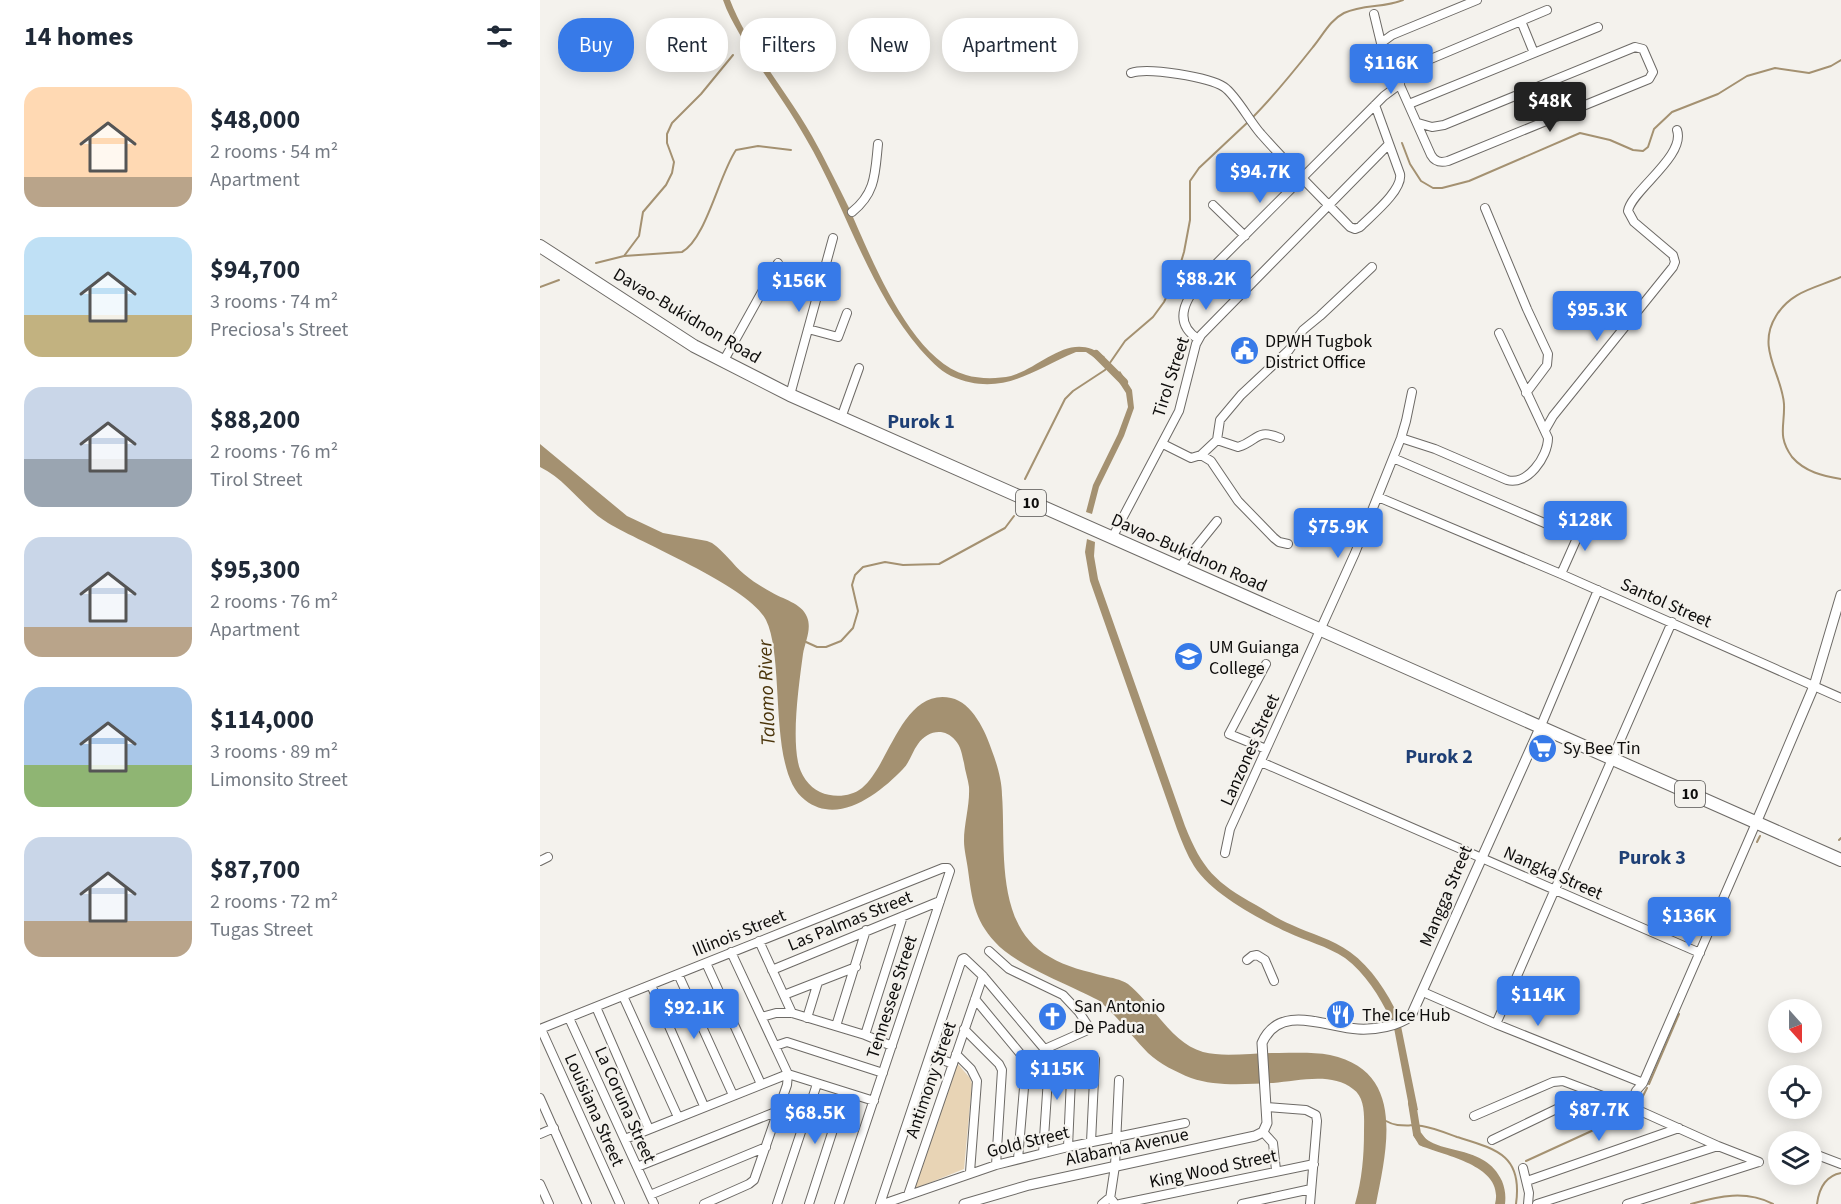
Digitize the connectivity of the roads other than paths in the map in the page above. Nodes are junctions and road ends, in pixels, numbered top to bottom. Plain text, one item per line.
1 (1477, 0) edge
2 (1470, 2) edge
3 (1547, 10) dead end
4 (1374, 14) dead end
5 (1521, 21) junction
6 (1598, 27) dead end
7 (1381, 43) junction
8 (1534, 53) junction
9 (1131, 73) dead end
10 (1395, 74) junction
11 (1400, 84) junction
12 (1409, 104) junction
13 (1375, 105) junction
14 (1418, 123) junction
15 (1677, 130) dead end
16 (878, 144) dead end
17 (1389, 144) junction
18 (1303, 179) junction
19 (1213, 205) dead end
20 (1329, 205) junction
21 (1485, 208) dead end
22 (852, 212) dead end
23 (1245, 236) junction
24 (833, 238) dead end
25 (540, 246) edge
26 (778, 263) dead end
27 (1372, 267) dead end
28 (847, 313) dead end
29 (808, 329) junction
30 (1499, 333) dead end
31 (1198, 339) junction
32 (723, 362) junction
33 (859, 368) dead end
34 (1412, 392) dead end
35 (1526, 393) junction
36 (790, 395) junction
37 (841, 418) junction
38 (1545, 430) junction
39 (1280, 438) dead end
40 (1401, 438) junction
41 (1217, 440) junction
42 (1162, 444) junction
43 (1201, 455) junction
44 (1393, 458) junction
45 (1378, 497) junction
46 (1585, 519) dead end
47 (1216, 521) dead end
48 (1577, 537) junction
49 (1112, 538) junction
50 (1288, 544) dead end
51 (1179, 568) junction
52 (1561, 574) junction
53 (1598, 590) junction
54 (1841, 595) edge
55 (1672, 622) junction
56 (1320, 630) junction
57 (1266, 664) dead end
58 (1814, 686) junction
59 (1841, 698) edge
60 (1540, 728) junction
61 (1266, 749) junction
62 (1612, 759) junction
63 (1261, 762) junction
64 (1756, 823) junction
65 (1225, 853) dead end
66 (548, 856) dead end
67 (1481, 858) junction
68 (1841, 860) edge
69 (540, 861) edge
70 (948, 868) joint
71 (1554, 890) junction
72 (940, 901) junction
73 (903, 916) junction
74 (866, 930) junction
75 (759, 941) junction
76 (989, 951) dead end
77 (731, 952) junction
78 (1700, 953) junction
79 (1247, 960) dead end
80 (706, 963) junction
81 (856, 967) junction
82 (772, 970) junction
83 (678, 974) junction
84 (982, 976) junction
85 (1274, 981) dead end
86 (818, 982) junction
87 (651, 985) junction
88 (1423, 992) junction
89 (784, 995) junction
90 (623, 996) junction
91 (975, 999) junction
92 (596, 1007) junction
93 (792, 1013) junction
94 (762, 1017) junction
95 (569, 1018) junction
96 (807, 1018) junction
97 (1496, 1024) junction
98 (836, 1026) junction
99 (541, 1029) edge
100 (964, 1029) junction
101 (865, 1035) junction
102 (775, 1046) junction
103 (892, 1046) junction
104 (1045, 1049) junction
105 (956, 1054) junction
106 (930, 1055) junction
107 (1072, 1056) dead end
108 (1095, 1059) dead end
109 (953, 1064) junction
110 (882, 1073) junction
111 (788, 1074) junction
112 (1119, 1080) dead end
113 (1643, 1083) junction
114 (761, 1084) junction
115 (818, 1084) junction
116 (1592, 1092) junction
117 (845, 1093) junction
118 (733, 1095) junction
119 (540, 1098) edge
120 (874, 1101) junction
121 (1266, 1103) junction
122 (704, 1106) junction
123 (1629, 1106) junction
124 (778, 1111) junction
125 (1474, 1116) dead end
126 (678, 1117) junction
127 (1185, 1123) dead end
128 (554, 1128) junction
129 (1679, 1128) junction
130 (649, 1129) junction
131 (1263, 1132) junction
132 (540, 1134) edge
133 (1116, 1137) junction
134 (625, 1139) junction
135 (1492, 1140) dead end
136 (1091, 1142) junction
137 (1718, 1146) junction
138 (766, 1147) junction
139 (1068, 1147) junction
140 (1043, 1153) junction
141 (1822, 1157) edge
142 (1018, 1159) junction
143 (1314, 1164) junction
144 (1841, 1164) edge
145 (996, 1165) junction
146 (1115, 1166) junction
147 (637, 1167) junction
148 (1523, 1168) dead end
149 (1276, 1170) junction
150 (970, 1172) junction
151 (1527, 1181) junction
152 (540, 1184) edge
153 (1311, 1189) junction
154 (650, 1195) junction
155 (908, 1195) junction
156 (1287, 1195) junction
157 (1260, 1202) edge
158 (1112, 1203) edge
159 (1134, 1203) edge
160 (549, 1204) edge
161 (587, 1204) edge
162 (620, 1204) edge
163 (654, 1204) edge
164 (704, 1204) edge
165 (777, 1204) edge
166 (809, 1204) edge
167 (839, 1204) edge
168 (881, 1204) edge
169 (964, 1204) edge
170 (1242, 1204) edge
171 (1286, 1204) edge
172 (1310, 1204) edge
173 (1528, 1204) edge
174 (1537, 1204) edge
175 (1627, 1204) edge

1 - 2 street
2 - 7 street
3 - 5 street
4 - 7 street
5 - 8 street
5 - 10 street
6 - 8 street
7 - 10 street
8 - 12 street
9 - 18 street
10 - 11 street
11 - 12 street
11 - 13 street
12 - 14 street
13 - 17 street
13 - 18 street
14 - 14 street
15 - 38 street
16 - 22 street
17 - 20 street, Tirol Street
17 - 20 street
18 - 20 street
18 - 23 street
19 - 23 street
20 - 31 street, Tirol Street
21 - 35 street
23 - 31 street
24 - 29 street
25 - 32 highway, Davao-Bukidnon Road / 10
26 - 32 street
27 - 41 street
28 - 29 street
29 - 36 street
30 - 35 street
31 - 42 street, Tirol Street
32 - 36 highway, Davao-Bukidnon Road / 10
33 - 37 street
34 - 40 street, Lanzones Street
35 - 38 street
36 - 37 highway, Davao-Bukidnon Road / 10
37 - 49 highway, Davao-Bukidnon Road / 10
38 - 40 street
39 - 41 street
40 - 44 street, Lanzones Street
41 - 43 street
42 - 43 street
42 - 49 street, Tirol Street
43 - 50 street
44 - 45 street, Lanzones Street
44 - 48 street
45 - 52 street, Santol Street
45 - 56 street, Lanzones Street
46 - 48 street
47 - 51 street
48 - 52 street
49 - 51 highway, Davao-Bukidnon Road / 10
51 - 56 highway, Davao-Bukidnon Road / 10
52 - 53 street, Santol Street
53 - 55 street, Santol Street
53 - 60 street, Mangga Street
54 - 58 street
55 - 58 street, Santol Street
55 - 62 street
56 - 60 highway, Davao-Bukidnon Road / 10
56 - 61 street, Lanzones Street
57 - 61 street
58 - 59 street, Santol Street
58 - 64 street
60 - 62 highway, Davao-Bukidnon Road / 10
60 - 67 street, Mangga Street
61 - 63 street, Lanzones Street
62 - 64 highway, Davao-Bukidnon Road / 10
62 - 71 street
63 - 65 street, Lanzones Street
63 - 67 street, Nangka Street
64 - 68 highway, Davao-Bukidnon Road / 10
64 - 78 street
66 - 69 street
67 - 71 street, Nangka Street
67 - 88 street, Mangga Street
70 - 72 street, Tennessee Street
70 - 75 street, Illinois Street
71 - 78 street, Nangka Street
71 - 97 street
72 - 73 street, Las Palmas Street
72 - 103 street, Tennessee Street
73 - 74 street, Las Palmas Street
73 - 101 street
74 - 81 street
74 - 82 street, Las Palmas Street
75 - 77 street, Illinois Street
75 - 82 street
76 - 104 street
77 - 80 street, Illinois Street
77 - 94 street
78 - 113 street
79 - 85 street
80 - 83 street, Illinois Street
80 - 114 street
81 - 86 street
81 - 98 street
82 - 89 street
83 - 87 street, Illinois Street
83 - 118 street
84 - 91 street, Antimony Street
84 - 104 street
84 - 106 street
86 - 89 street
86 - 96 street
87 - 90 street, Illinois Street
87 - 122 street
88 - 97 street
88 - 121 street, Mangga Street
89 - 93 street
90 - 92 street, Illinois Street
90 - 126 street
91 - 100 street, Antimony Street
91 - 142 street
92 - 95 street, Illinois Street
92 - 130 street
93 - 94 street
93 - 96 street
94 - 102 street
95 - 99 street, Illinois Street
95 - 134 street, La Coruna Street
96 - 98 street
97 - 113 street
98 - 101 street
99 - 162 street, Louisiana Street
100 - 105 street, Antimony Street
100 - 145 street
101 - 103 street
102 - 110 street
102 - 111 street
103 - 110 street, Tennessee Street
104 - 140 street
105 - 109 street, Antimony Street
105 - 150 street
106 - 109 street
106 - 168 street
107 - 139 street
108 - 136 street
109 - 155 street, Antimony Street
110 - 120 street, Tennessee Street
111 - 114 street
111 - 115 street
111 - 124 street
112 - 133 street
113 - 123 street
114 - 118 street
115 - 117 street
115 - 165 street
116 - 123 street
116 - 125 street
116 - 135 street
117 - 120 street
117 - 166 street
118 - 122 street
119 - 128 street
120 - 167 street, Tennessee Street
121 - 131 street
121 - 143 street
122 - 126 street
123 - 129 street
124 - 138 street
124 - 147 street
126 - 130 street
127 - 133 street, Gold Street
128 - 132 street
128 - 161 street
129 - 137 street
129 - 151 street
130 - 134 street
131 - 146 street, Alabama Avenue
131 - 149 street
133 - 136 street, Gold Street
133 - 146 street
134 - 147 street, La Coruna Street
136 - 139 street, Gold Street
137 - 174 street
137 - 175 street
138 - 154 street
138 - 164 street
139 - 140 street, Gold Street
140 - 142 street, Gold Street
141 - 144 street
142 - 145 street, Gold Street
143 - 149 street, King Wood Street
143 - 153 street
145 - 150 street, Gold Street
146 - 158 street
146 - 169 street, Alabama Avenue
147 - 154 street, La Coruna Street
148 - 151 street
149 - 159 street, King Wood Street
150 - 155 street, Gold Street
151 - 173 street
152 - 160 street
153 - 156 street
153 - 172 street
154 - 163 street, La Coruna Street
155 - 168 street, Gold Street
156 - 157 street
156 - 171 street
157 - 170 street
158 - 159 street, King Wood Street

